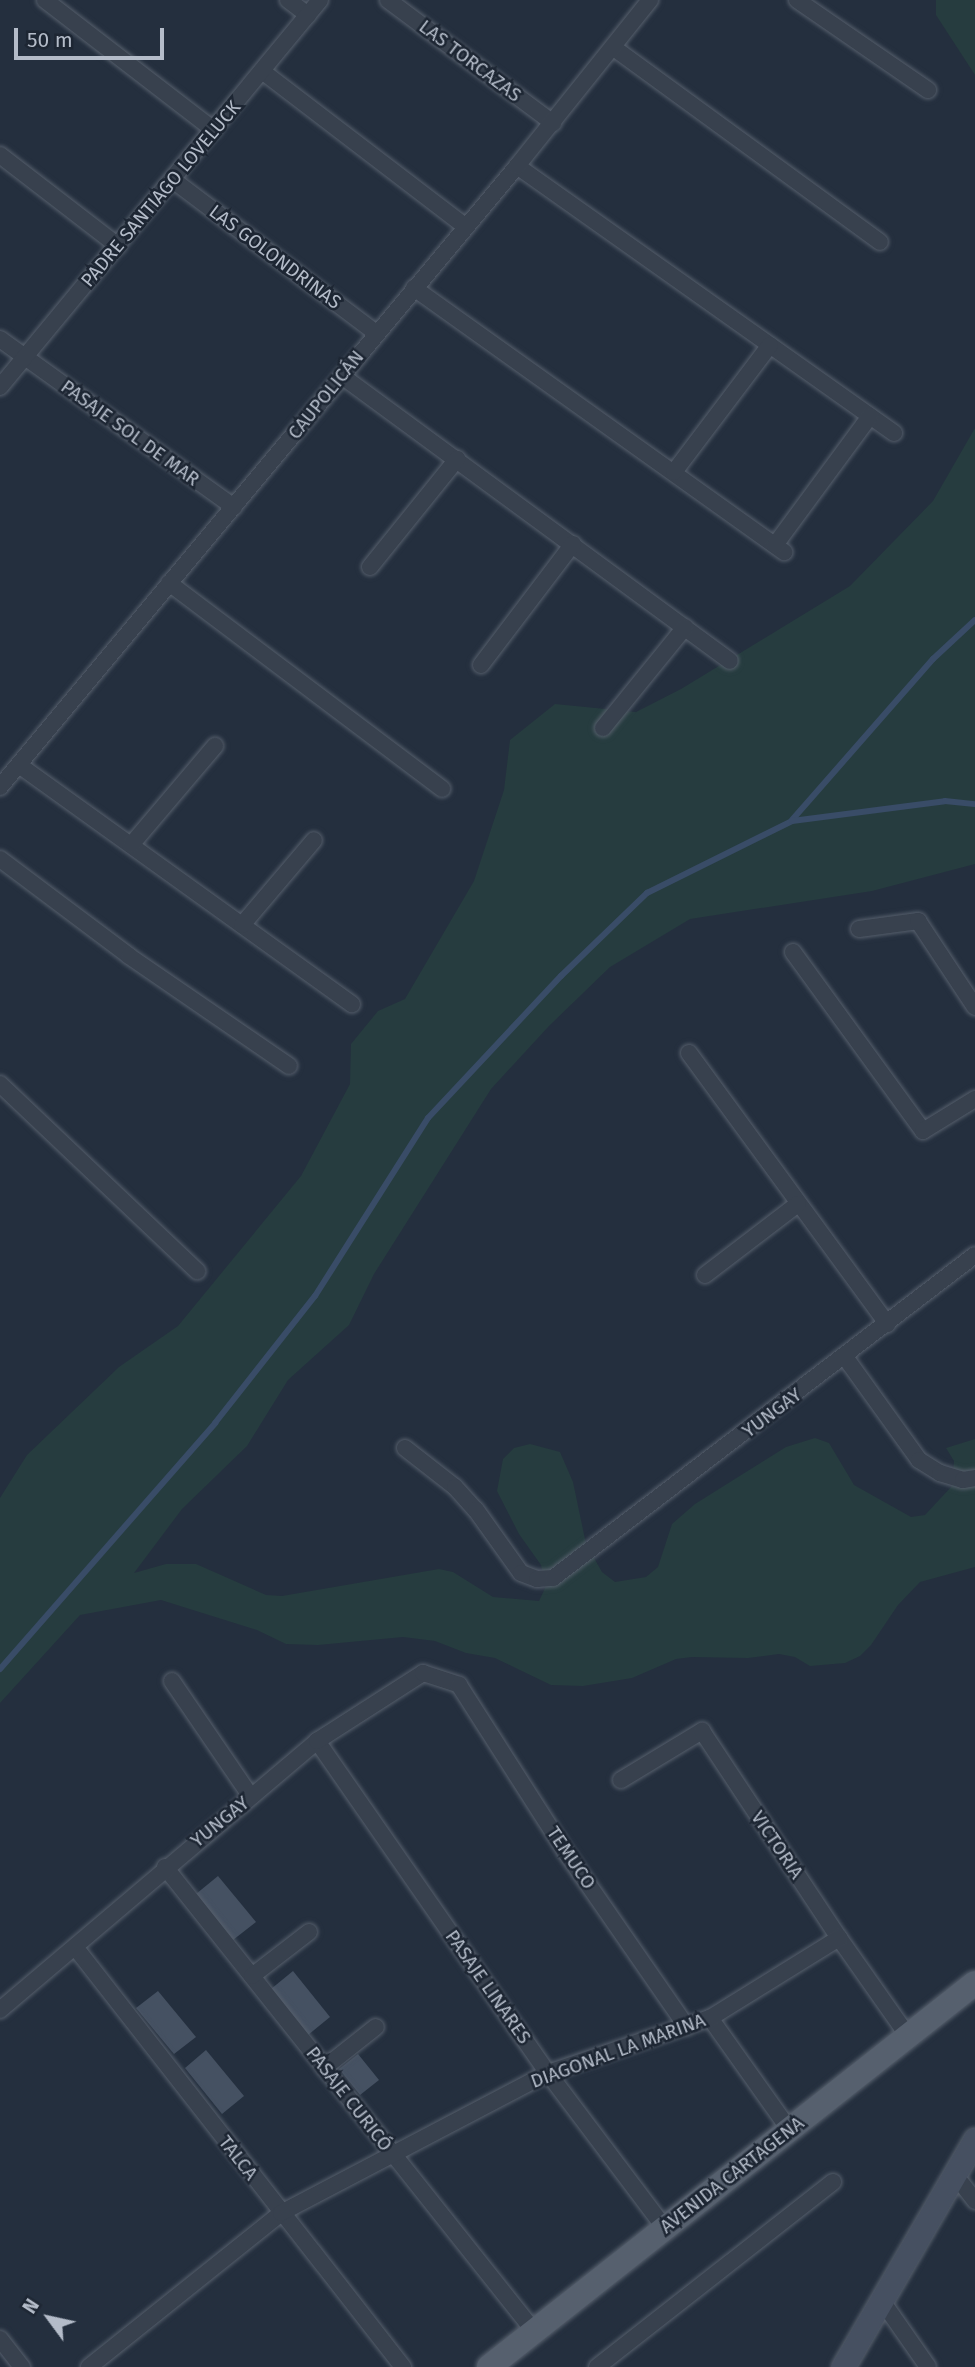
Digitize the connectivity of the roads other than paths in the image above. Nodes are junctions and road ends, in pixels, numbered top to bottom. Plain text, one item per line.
1 (45, 0) edge
2 (288, 0) edge
3 (320, 0) edge
4 (388, 0) edge
5 (650, 0) edge
6 (797, 0) edge
7 (308, 15) junction
8 (614, 48) junction
9 (262, 71) junction
10 (928, 90) dead end
11 (553, 123) junction
12 (214, 130) junction
13 (0, 155) edge
14 (517, 166) junction
15 (173, 180) junction
16 (466, 227) junction
17 (880, 242) dead end
18 (118, 246) junction
19 (414, 288) junction
20 (376, 333) junction
21 (0, 339) edge
22 (770, 345) junction
23 (25, 358) junction
24 (342, 376) junction
25 (0, 387) edge
26 (870, 416) junction
27 (894, 433) dead end
28 (457, 459) junction
29 (674, 472) junction
30 (234, 507) junction
31 (573, 544) junction
32 (370, 567) dead end
33 (169, 583) junction
34 (685, 627) junction
35 (730, 661) dead end
36 (481, 665) dead end
37 (603, 728) dead end
38 (215, 746) dead end
39 (19, 765) junction
40 (0, 788) edge
41 (442, 789) dead end
42 (314, 840) dead end
43 (131, 845) junction
44 (0, 859) edge
45 (242, 925) junction
46 (859, 929) dead end
47 (793, 952) dead end
48 (352, 1004) dead end
49 (975, 1007) edge
50 (689, 1053) dead end
51 (289, 1066) dead end
52 (0, 1084) edge
53 (975, 1099) edge
54 (798, 1204) junction
55 (975, 1255) edge
56 (197, 1271) dead end
57 (705, 1275) dead end
58 (887, 1324) junction
59 (845, 1357) junction
60 (405, 1448) dead end
61 (975, 1478) edge
62 (172, 1681) dead end
63 (459, 1685) joint
64 (317, 1741) junction
65 (621, 1780) dead end
66 (251, 1797) junction
67 (165, 1867) junction
68 (309, 1932) dead end
69 (839, 1938) junction
70 (75, 1947) junction
71 (252, 1976) junction
72 (975, 1983) edge
73 (0, 2010) edge
74 (710, 2018) junction
75 (376, 2027) dead end
76 (687, 2027) junction
77 (908, 2036) junction
78 (324, 2068) junction
79 (548, 2073) junction
80 (789, 2129) junction
81 (975, 2139) edge
82 (392, 2154) junction
83 (955, 2175) junction
84 (834, 2182) dead end
85 (975, 2201) edge
86 (281, 2213) junction
87 (665, 2228) junction
88 (882, 2301) junction
89 (534, 2331) junction
90 (2, 2344) edge
91 (849, 2365) edge
92 (22, 2367) edge
93 (89, 2367) edge
94 (403, 2367) edge
95 (489, 2367) edge
96 (597, 2367) edge
97 (928, 2367) edge

1 - 12 street
2 - 7 street
3 - 7 street, PADRE SANTIAGO LOVELUCK
4 - 11 street, LAS TORCAZAS
5 - 8 street, CAUPOLICÁN
6 - 10 street
7 - 9 street, PADRE SANTIAGO LOVELUCK
8 - 11 street, CAUPOLICÁN
8 - 17 street
9 - 12 street, PADRE SANTIAGO LOVELUCK
9 - 16 street
11 - 14 street, CAUPOLICÁN
12 - 15 street, PADRE SANTIAGO LOVELUCK
13 - 18 street
14 - 16 street, CAUPOLICÁN
14 - 22 street
15 - 18 street, PADRE SANTIAGO LOVELUCK
15 - 20 street, LAS GOLONDRINAS
16 - 19 street, CAUPOLICÁN
18 - 23 street, PADRE SANTIAGO LOVELUCK
19 - 20 street, CAUPOLICÁN
19 - 29 street
20 - 24 street, CAUPOLICÁN
21 - 23 street, PASAJE SOL DE MAR
22 - 26 street
22 - 29 street
23 - 25 street, PADRE SANTIAGO LOVELUCK
23 - 30 street, PASAJE SOL DE MAR
24 - 28 street
24 - 30 street, CAUPOLICÁN
26 - 27 street
26 - 29 street
28 - 31 street
28 - 32 street
30 - 33 street, CAUPOLICÁN
31 - 34 street
31 - 36 street
33 - 39 street, CAUPOLICÁN
33 - 41 street
34 - 35 street
34 - 37 street
38 - 43 street
39 - 40 street, CAUPOLICÁN
39 - 43 street
42 - 45 street
43 - 45 street
44 - 51 street
45 - 48 street
46 - 49 street
47 - 53 street
50 - 54 street
52 - 56 street
54 - 57 street
54 - 58 street
55 - 58 street, YUNGAY
58 - 59 street, YUNGAY
59 - 60 street, YUNGAY
59 - 61 street
62 - 66 street
63 - 64 street, YUNGAY
63 - 76 street, TEMUCO
64 - 66 street, YUNGAY
64 - 79 street, PASAJE LINARES
65 - 69 street, VICTORIA
66 - 67 street, YUNGAY
67 - 70 street, YUNGAY
67 - 71 street, PASAJE CURICÓ
68 - 71 street
69 - 74 street, DIAGONAL LA MARINA
69 - 77 street, VICTORIA
70 - 73 street, YUNGAY
70 - 86 street, TALCA
71 - 78 street, PASAJE CURICÓ
72 - 77 main road, AVENIDA CARTAGENA
74 - 76 street, DIAGONAL LA MARINA
74 - 80 street
75 - 78 street
76 - 79 street, DIAGONAL LA MARINA
77 - 80 main road, AVENIDA CARTAGENA
78 - 82 street, PASAJE CURICÓ
79 - 82 street, DIAGONAL LA MARINA
79 - 87 street, PASAJE LINARES
80 - 87 main road, AVENIDA CARTAGENA
81 - 83 street
82 - 86 street, DIAGONAL LA MARINA
82 - 89 street, PASAJE CURICÓ
83 - 85 street
83 - 88 street
84 - 96 street
86 - 93 street, DIAGONAL LA MARINA
86 - 94 street, TALCA
87 - 89 main road, AVENIDA CARTAGENA
88 - 91 street
88 - 97 street
89 - 95 main road, AVENIDA CARTAGENA
90 - 92 street

